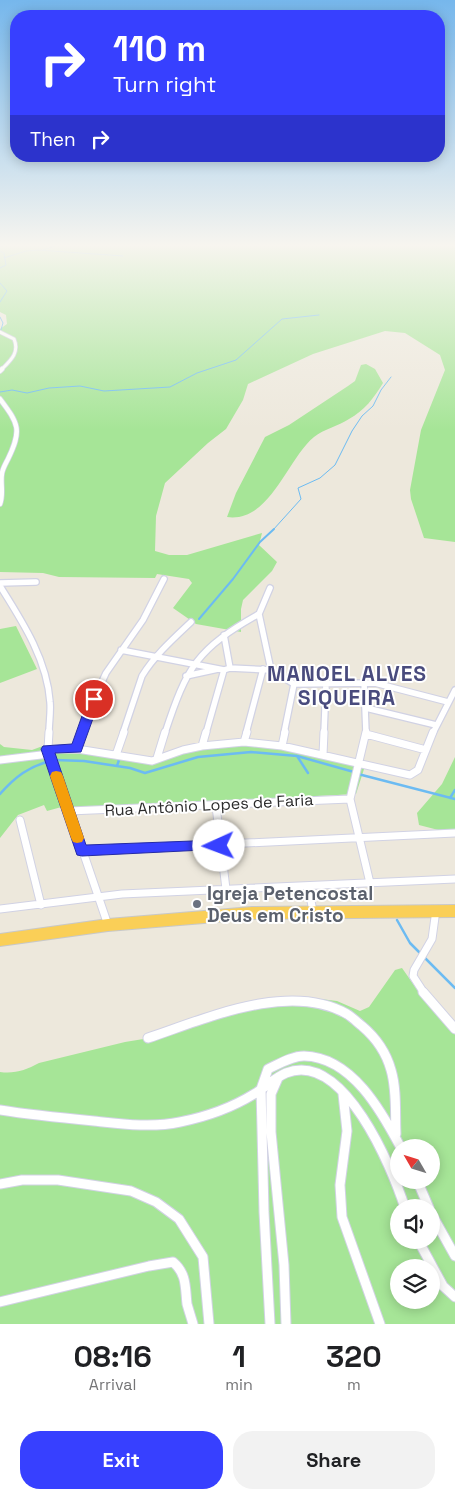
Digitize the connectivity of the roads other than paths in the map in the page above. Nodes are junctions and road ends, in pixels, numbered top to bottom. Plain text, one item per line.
1 (0, 332) edge
2 (0, 371) edge
3 (0, 399) edge
4 (0, 504) edge
5 (164, 580) dead end
6 (36, 582) dead end
7 (0, 584) edge
8 (270, 588) dead end
9 (259, 614) junction
10 (191, 622) dead end
11 (224, 635) junction
12 (121, 650) junction
13 (155, 656) junction
14 (194, 664) junction
15 (225, 669) junction
16 (263, 669) junction
17 (270, 670) junction
18 (186, 676) junction
19 (364, 682) junction
20 (294, 684) junction
21 (326, 684) junction
22 (455, 690) edge
23 (448, 702) junction
24 (366, 708) junction
25 (436, 725) junction
26 (366, 734) junction
27 (244, 742) junction
28 (202, 746) junction
29 (282, 746) junction
30 (77, 749) junction
31 (426, 750) junction
32 (116, 755) junction
33 (323, 755) junction
34 (50, 756) junction
35 (157, 758) junction
36 (0, 760) edge
37 (357, 770) junction
38 (350, 799) junction
39 (216, 806) junction
40 (69, 811) junction
41 (20, 820) dead end
42 (455, 833) edge
43 (358, 838) junction
44 (219, 846) junction
45 (82, 851) junction
46 (455, 879) edge
47 (370, 883) junction
48 (308, 886) junction
49 (226, 889) junction
50 (98, 897) junction
51 (41, 905) junction
52 (0, 910) edge
53 (436, 910) junction
54 (313, 911) junction
55 (455, 911) edge
56 (108, 925) junction
57 (0, 940) edge
58 (455, 1029) edge
59 (148, 1038) dead end
60 (279, 1077) junction
61 (261, 1089) junction
62 (343, 1093) junction
63 (0, 1110) edge
64 (396, 1136) junction
65 (397, 1139) edge
66 (0, 1184) edge
67 (402, 1199) edge
68 (440, 1230) edge
69 (423, 1249) edge
70 (455, 1256) edge
71 (455, 1296) edge
72 (0, 1302) edge
73 (193, 1324) edge
74 (209, 1324) edge
75 (270, 1324) edge
76 (286, 1324) edge
77 (380, 1324) edge

1 - 2 street
3 - 4 street
5 - 12 street
6 - 7 street
7 - 34 street
8 - 9 street
9 - 11 street
9 - 17 street
10 - 13 street
11 - 14 street
11 - 15 street
12 - 13 street
12 - 30 street
13 - 14 street
13 - 32 street
14 - 15 street
14 - 18 street
15 - 16 street
15 - 18 street
15 - 28 street
16 - 17 street
16 - 27 street
17 - 20 street
18 - 35 street
19 - 21 street
19 - 23 street
19 - 24 street
20 - 21 street
20 - 29 street
21 - 33 street
22 - 23 street
23 - 25 street
24 - 25 street
24 - 26 street
25 - 31 street
26 - 31 street
26 - 37 street
27 - 28 street
27 - 29 street
28 - 35 street
29 - 33 street
30 - 32 street
30 - 34 street
31 - 37 street
32 - 35 street
33 - 37 street
34 - 36 street
34 - 40 street
37 - 38 street
38 - 39 street, Rua Antônio Lopes de Faria
38 - 43 street
39 - 40 street, Rua Antônio Lopes de Faria
39 - 44 street
40 - 45 street
41 - 51 street
42 - 43 street
43 - 44 street
43 - 47 street
44 - 45 street
44 - 49 street
45 - 50 street
46 - 47 street
47 - 48 street
48 - 49 street
48 - 54 street
49 - 50 street
50 - 51 street
50 - 56 street
51 - 52 street
53 - 54 highway
53 - 55 highway
53 - 58 street
54 - 56 highway
56 - 57 highway
59 - 64 street
60 - 61 street
60 - 62 street
60 - 76 street
61 - 63 street
61 - 64 street
61 - 75 street
62 - 67 street
62 - 77 street
64 - 65 street
66 - 74 street
68 - 70 street
69 - 71 street
72 - 73 street

